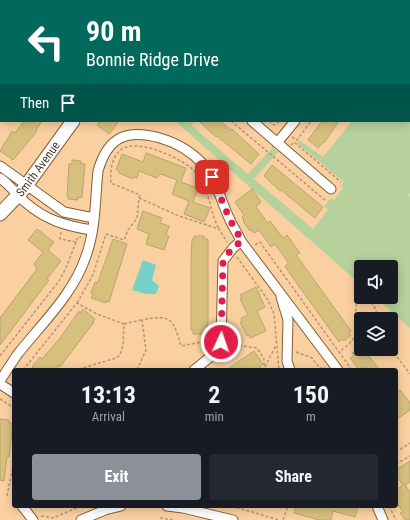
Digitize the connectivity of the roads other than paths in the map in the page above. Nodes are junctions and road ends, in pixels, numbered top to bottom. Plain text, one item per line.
1 (72, 122) edge
2 (253, 122) edge
3 (294, 122) edge
4 (277, 143) junction
5 (0, 166) edge
6 (0, 178) edge
7 (27, 184) junction
8 (331, 189) dead end
9 (18, 195) junction
10 (0, 214) edge
11 (94, 218) junction
12 (92, 230) junction
13 (242, 241) junction
14 (280, 292) junction
15 (196, 368) edge
16 (290, 368) edge
17 (337, 368) edge
18 (0, 382) edge
19 (12, 391) edge
20 (24, 508) edge
21 (113, 508) edge
22 (183, 508) edge
23 (378, 508) edge
24 (33, 520) edge
25 (81, 520) edge
26 (233, 520) edge
27 (383, 520) edge

1 - 7 main road, Smith Avenue
2 - 4 street
3 - 4 street
4 - 8 street
5 - 7 street
6 - 9 street
7 - 9 main road, Smith Avenue
7 - 11 street
9 - 10 main road, Smith Avenue
9 - 12 street
11 - 12 street
11 - 13 street
12 - 18 street
13 - 14 street
13 - 15 street
14 - 16 street
14 - 17 street
18 - 19 street
20 - 24 street
21 - 25 street
22 - 26 street
23 - 27 street

